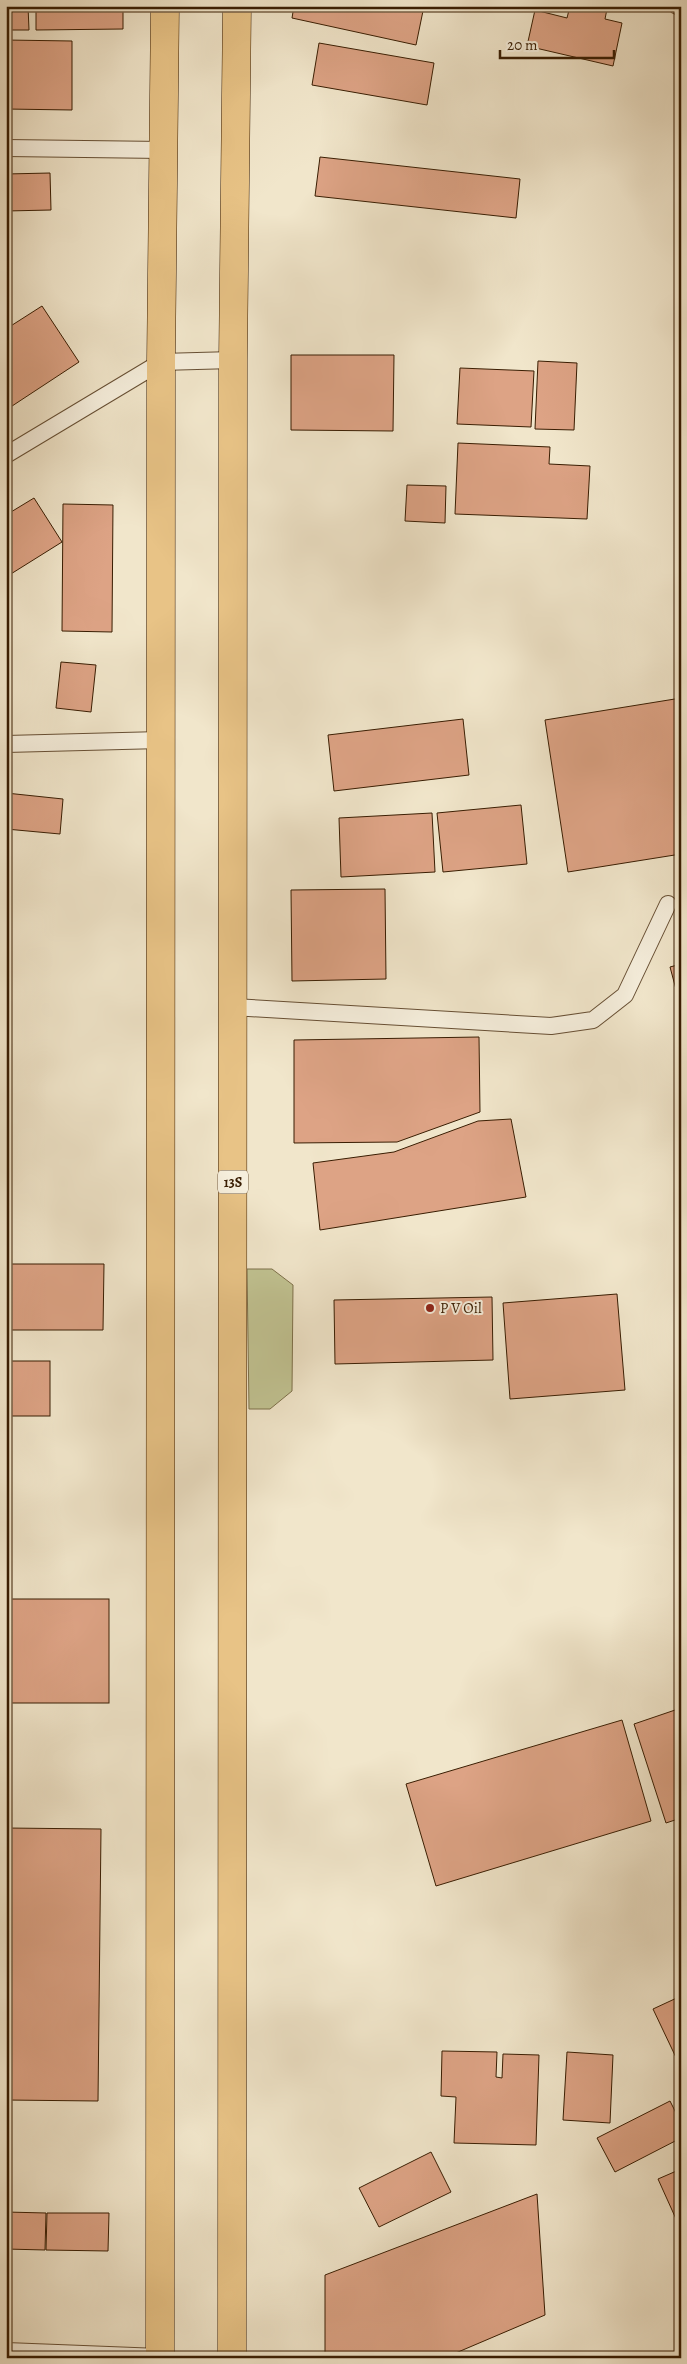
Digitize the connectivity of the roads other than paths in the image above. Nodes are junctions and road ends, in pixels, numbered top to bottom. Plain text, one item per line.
1 (165, 6) edge
2 (237, 6) edge
3 (6, 148) edge
4 (163, 150) junction
5 (233, 360) junction
6 (161, 362) junction
7 (6, 455) edge
8 (161, 740) junction
9 (6, 744) edge
10 (668, 904) dead end
11 (233, 1007) junction
12 (6, 2350) edge
13 (160, 2357) edge
14 (232, 2358) edge

1 - 4 highway
2 - 5 highway, 13S
3 - 4 lane
4 - 6 highway
5 - 6 lane
5 - 11 highway, 13S
6 - 7 lane
6 - 8 highway
8 - 9 lane
8 - 13 highway
10 - 11 lane
11 - 14 highway, 13S
12 - 13 lane

